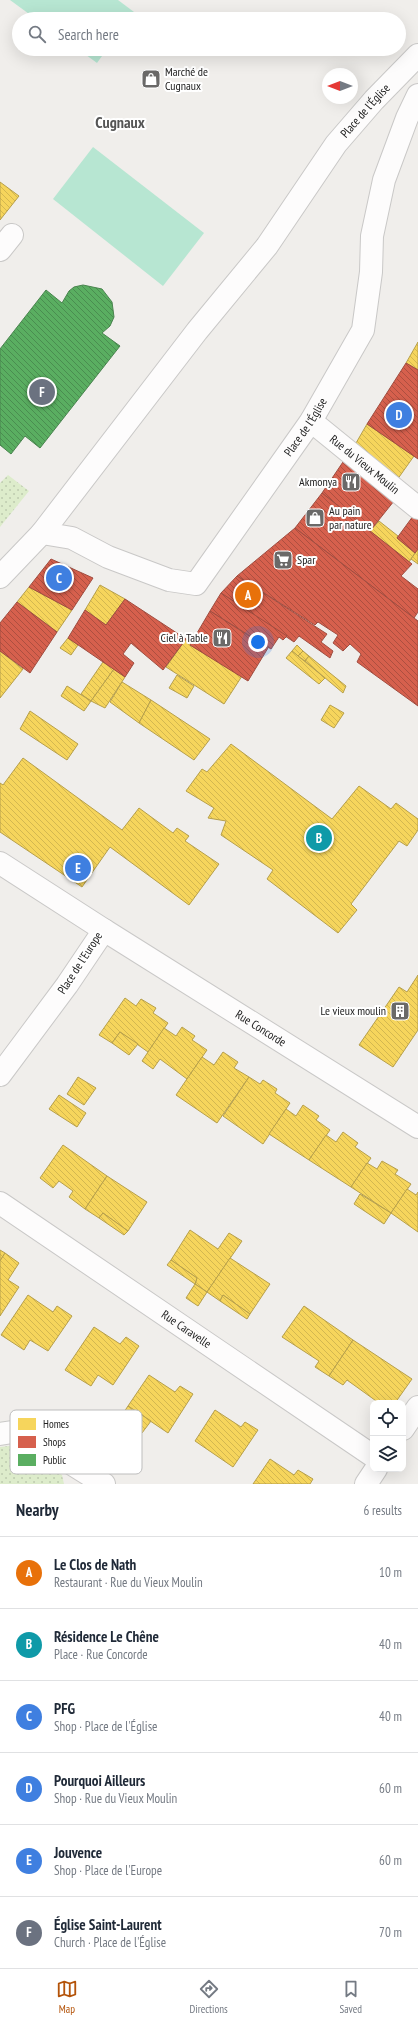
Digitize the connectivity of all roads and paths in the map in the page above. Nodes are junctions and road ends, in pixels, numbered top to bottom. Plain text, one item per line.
1 (418, 55) edge
2 (418, 95) edge
3 (311, 421) junction
4 (418, 508) edge
5 (42, 533) junction
6 (0, 577) edge
7 (0, 863) edge
8 (104, 930) junction
9 (0, 1075) edge
10 (418, 1127) edge
11 (0, 1203) edge
12 (418, 1407) edge
13 (406, 1425) edge
14 (10, 1432) edge
15 (0, 1434) edge
16 (370, 1454) edge
17 (374, 1472) edge
18 (86, 1474) edge
19 (102, 1484) edge
20 (366, 1484) edge

1 - 5 street, Place de l'Église
2 - 3 street, Place de l'Église
3 - 4 street, Rue du Vieux Moulin
3 - 5 street, Place de l'Église
5 - 6 street, Place de l'Église
7 - 8 street, Place de l'Europe
8 - 9 street, Place de l'Europe
8 - 10 street, Rue Concorde
11 - 16 street, Rue Caravelle
12 - 13 street
14 - 15 street
17 - 20 street
18 - 19 street

